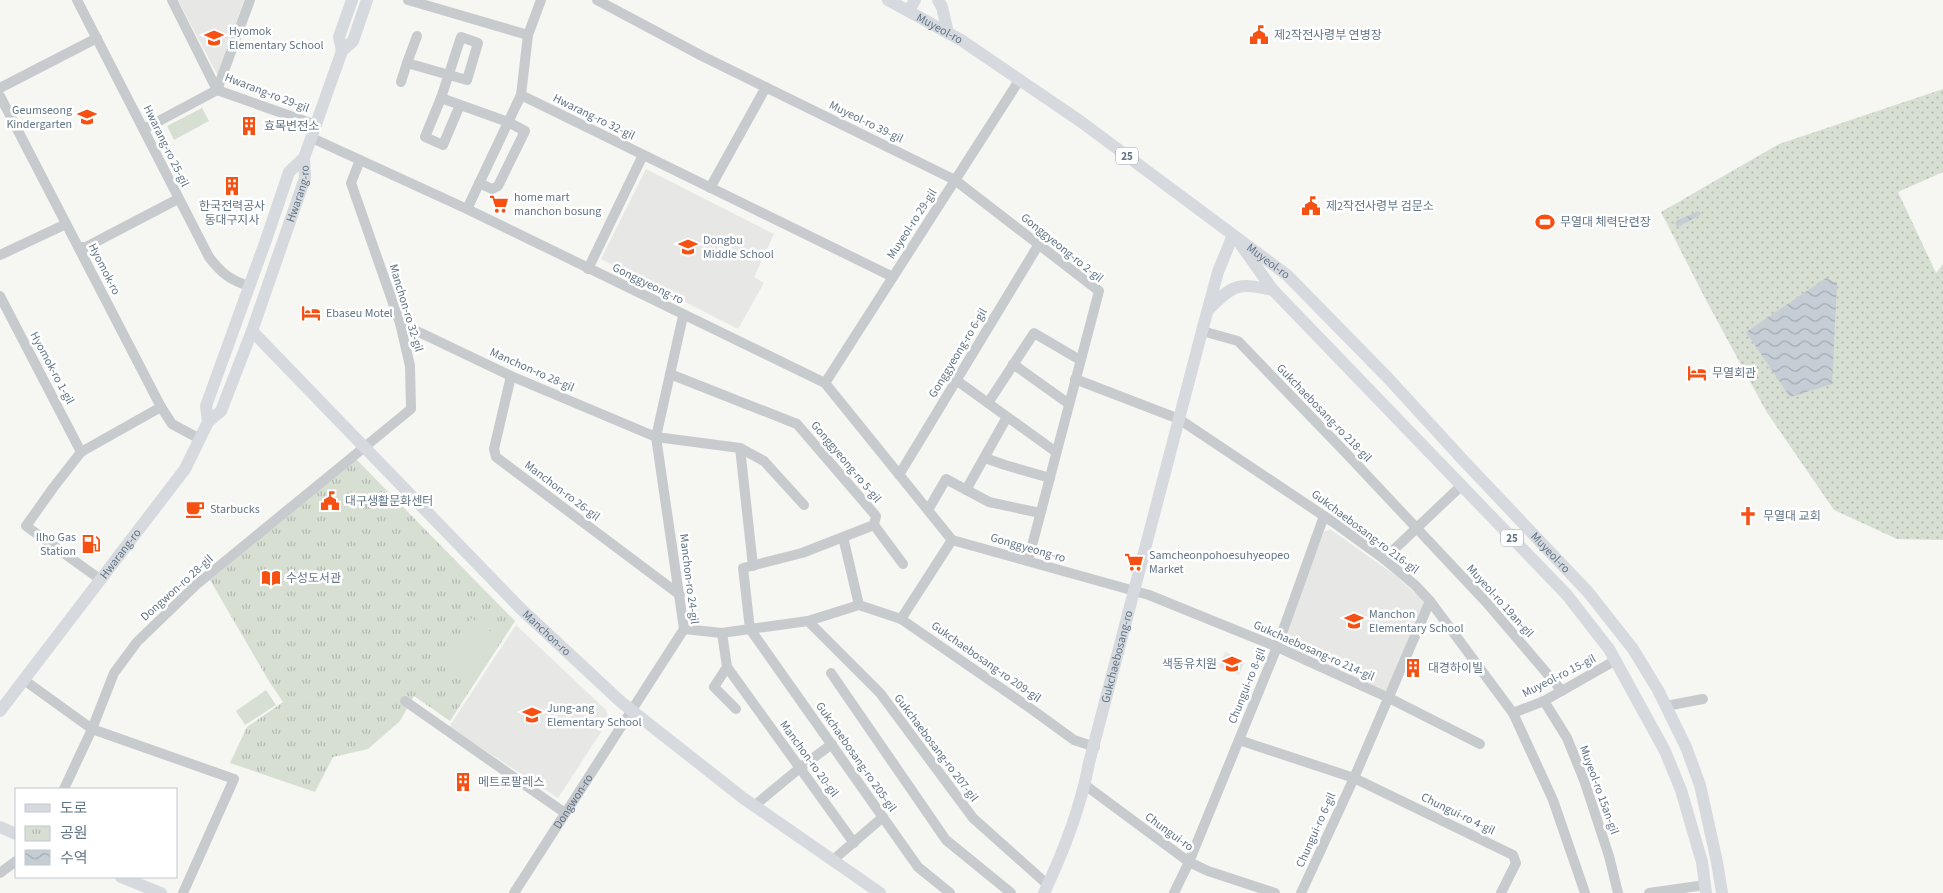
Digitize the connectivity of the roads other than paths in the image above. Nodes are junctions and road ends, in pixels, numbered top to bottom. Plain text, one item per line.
1 (77, 0) edge
2 (172, 0) edge
3 (250, 0) edge
4 (352, 0) edge
5 (367, 0) edge
6 (408, 0) edge
7 (540, 0) edge
8 (597, 0) edge
9 (888, 0) edge
10 (938, 0) edge
11 (912, 6) edge
12 (948, 33) junction
13 (528, 35) junction
14 (417, 36) dead end
15 (97, 38) junction
16 (342, 51) junction
17 (407, 63) junction
18 (1020, 79) junction
19 (401, 82) dead end
20 (766, 87) junction
21 (0, 88) edge
22 (217, 90) junction
23 (521, 95) junction
24 (0, 96) edge
25 (441, 98) junction
26 (460, 105) junction
27 (508, 122) junction
28 (316, 125) junction
29 (144, 129) junction
30 (312, 138) junction
31 (643, 155) junction
32 (304, 158) junction
33 (360, 160) junction
34 (955, 180) junction
35 (479, 183) junction
36 (710, 188) junction
37 (178, 199) junction
38 (467, 209) junction
39 (66, 224) junction
40 (1233, 235) junction
41 (1039, 244) junction
42 (79, 247) junction
43 (0, 255) edge
44 (588, 269) junction
45 (893, 277) junction
46 (249, 286) junction
47 (1274, 290) junction
48 (0, 296) edge
49 (1208, 311) junction
50 (683, 316) junction
51 (400, 323) junction
52 (252, 331) junction
53 (1202, 331) junction
54 (1080, 360) junction
55 (1013, 364) junction
56 (670, 374) junction
57 (511, 376) junction
58 (1076, 379) junction
59 (956, 380) junction
60 (825, 383) junction
61 (988, 403) junction
62 (1069, 404) junction
63 (161, 407) junction
64 (1007, 417) junction
65 (1179, 419) junction
66 (208, 422) junction
67 (656, 437) junction
68 (200, 439) junction
69 (363, 448) junction
70 (740, 448) junction
71 (81, 452) junction
72 (1056, 452) junction
73 (986, 458) junction
74 (899, 474) junction
75 (1050, 478) junction
76 (1462, 485) junction
77 (966, 490) junction
78 (804, 505) dead end
79 (928, 510) junction
80 (1040, 513) junction
81 (1324, 516) junction
82 (874, 525) junction
83 (1418, 529) junction
84 (844, 537) junction
85 (952, 540) junction
86 (1384, 559) junction
87 (1028, 561) junction
88 (903, 564) dead end
89 (753, 566) junction
90 (101, 580) junction
91 (1134, 590) junction
92 (680, 595) junction
93 (1430, 600) junction
94 (859, 605) junction
95 (901, 619) junction
96 (808, 622) junction
97 (684, 629) junction
98 (750, 629) junction
99 (722, 633) junction
100 (1277, 647) junction
101 (1616, 660) junction
102 (727, 667) junction
103 (831, 673) dead end
104 (24, 680) junction
105 (1562, 691) junction
106 (1388, 698) junction
107 (1703, 699) dead end
108 (405, 701) dead end
109 (1544, 701) junction
110 (1666, 706) junction
111 (631, 709) junction
112 (736, 709) dead end
113 (0, 711) edge
114 (1644, 712) junction
115 (1512, 713) junction
116 (92, 729) junction
117 (1239, 740) junction
118 (832, 744) junction
119 (1480, 744) dead end
120 (1095, 746) junction
121 (800, 767) junction
122 (1354, 778) junction
123 (1085, 785) junction
124 (64, 788) edge
125 (754, 806) junction
126 (565, 813) junction
127 (884, 817) junction
128 (0, 827) edge
129 (15, 834) edge
130 (854, 843) junction
131 (833, 860) junction
132 (15, 862) edge
133 (1189, 862) junction
134 (0, 873) edge
135 (124, 878) edge
136 (1046, 889) edge
137 (1706, 889) edge
138 (161, 893) edge
139 (183, 893) edge
140 (514, 893) edge
141 (880, 893) edge
142 (950, 893) edge
143 (1011, 893) edge
144 (1174, 893) edge
145 (1275, 893) edge
146 (1301, 893) edge
147 (1500, 893) edge
148 (1585, 893) edge
149 (1618, 893) edge
150 (1649, 893) edge
151 (1722, 893) edge

1 - 15 street, Hwarang-ro 25-gil
2 - 22 street, Hwarang-ro 29-gil
3 - 22 street
4 - 16 main road, Hwarang-ro
5 - 16 main road, Hwarang-ro
6 - 13 street
7 - 13 street
8 - 20 street, Muyeol-ro 39-gil
9 - 11 main road, Muyeol-ro / 25
10 - 12 main road
11 - 12 main road, Muyeol-ro / 25
12 - 18 main road, Muyeol-ro / 25
13 - 23 street
14 - 17 street
15 - 21 street
15 - 29 street, Hwarang-ro 25-gil
16 - 28 main road, Hwarang-ro
17 - 19 street
17 - 25 street
18 - 34 street, Muyeol-ro 29-gil
18 - 40 main road, Muyeol-ro / 25
20 - 34 street, Muyeol-ro 39-gil
20 - 36 street
22 - 28 street, Hwarang-ro 29-gil
22 - 29 street
23 - 27 street
23 - 31 street, Hwarang-ro 32-gil
24 - 39 street, Hyomok-ro
25 - 26 street
25 - 26 street
26 - 27 street
27 - 35 street
27 - 35 street
28 - 30 main road, Hwarang-ro
29 - 37 street, Hwarang-ro 25-gil
30 - 32 main road, Hwarang-ro
30 - 33 street, Gonggyeong-ro
31 - 36 street, Hwarang-ro 32-gil
31 - 44 street
32 - 46 main road, Hwarang-ro
32 - 52 main road, Hwarang-ro
33 - 38 street, Gonggyeong-ro
33 - 51 street, Manchon-ro 32-gil
34 - 41 street, Gonggyeong-ro 2-gil
34 - 45 street, Muyeol-ro 29-gil
35 - 38 street
36 - 45 street, Hwarang-ro 32-gil
37 - 42 street
37 - 46 street, Hwarang-ro 25-gil
38 - 44 street, Gonggyeong-ro
39 - 42 street, Hyomok-ro
39 - 43 street
40 - 47 main road, Muyeol-ro / 25
40 - 49 main road, Gukchaebosang-ro
40 - 110 main road, Muyeol-ro
41 - 54 street, Gonggyeong-ro 2-gil
41 - 59 street, Gonggyeong-ro 6-gil
42 - 63 street, Hyomok-ro
44 - 50 street, Gonggyeong-ro
45 - 60 street, Muyeol-ro 29-gil
46 - 66 main road, Hwarang-ro
47 - 49 main road
47 - 76 main road, Muyeol-ro / 25
48 - 71 street, Hyomok-ro 1-gil
49 - 53 main road, Gukchaebosang-ro
50 - 56 street, Manchon-ro 24-gil
50 - 60 street, Gonggyeong-ro
51 - 57 street, Manchon-ro 28-gil
51 - 69 street, Manchon-ro 32-gil
52 - 66 main road, Hwarang-ro
52 - 69 main road, Manchon-ro
53 - 65 main road, Gukchaebosang-ro
53 - 83 street, Gukchaebosang-ro 218-gil
54 - 55 street
54 - 58 street, Gonggyeong-ro 2-gil
55 - 61 street
55 - 62 street
56 - 67 street, Manchon-ro 24-gil
56 - 82 street, Gonggyeong-ro 5-gil
57 - 67 street, Manchon-ro 28-gil
57 - 92 street, Manchon-ro 26-gil
58 - 62 street, Gonggyeong-ro 2-gil
58 - 65 street
59 - 61 street
59 - 74 street, Gonggyeong-ro 6-gil
60 - 74 street, Gonggyeong-ro
61 - 64 street
62 - 72 street, Gonggyeong-ro 2-gil
63 - 68 street, Hyomok-ro
63 - 71 street
64 - 72 street
64 - 73 street
65 - 81 street, Gukchaebosang-ro 216-gil
65 - 91 main road, Gukchaebosang-ro
66 - 68 main road, Hwarang-ro
67 - 70 street
67 - 92 street, Manchon-ro 24-gil
68 - 90 main road, Hwarang-ro
69 - 111 main road, Manchon-ro
69 - 116 street, Dongwon-ro 28-gil
70 - 78 street
70 - 89 street
71 - 90 street
72 - 75 street, Gonggyeong-ro 2-gil
73 - 75 street
73 - 77 street
74 - 79 street, Gonggyeong-ro
75 - 80 street, Gonggyeong-ro 2-gil
76 - 83 street
76 - 101 main road, Muyeol-ro / 25
77 - 79 street
77 - 80 street
79 - 85 street, Gonggyeong-ro
80 - 87 street, Gonggyeong-ro 2-gil
81 - 86 street, Gukchaebosang-ro 216-gil
81 - 100 street, Chungui-ro 8-gil
82 - 84 street
82 - 88 street, Gonggyeong-ro 5-gil
83 - 86 street
83 - 105 street, Muyeol-ro 19an-gil
84 - 89 street
84 - 94 street
85 - 87 street, Gonggyeong-ro
85 - 95 street
86 - 93 street, Gukchaebosang-ro 216-gil
87 - 91 street, Gonggyeong-ro
89 - 98 street
90 - 104 main road, Hwarang-ro
91 - 100 street, Gukchaebosang-ro 214-gil
91 - 120 main road, Gukchaebosang-ro
92 - 97 street, Manchon-ro 24-gil
93 - 106 street, Chungui-ro 6-gil
93 - 115 street, Gukchaebosang-ro 216-gil
94 - 95 street, Gukchaebosang-ro 209-gil
94 - 96 street
95 - 120 street, Gukchaebosang-ro 209-gil
96 - 98 street
96 - 136 street, Gukchaebosang-ro 207-gil
97 - 99 street
97 - 111 street, Manchon-ro 24-gil
98 - 99 street
98 - 118 street, Gukchaebosang-ro 205-gil
99 - 102 street, Manchon-ro 20-gil
100 - 106 street, Gukchaebosang-ro 214-gil
100 - 117 street, Chungui-ro 8-gil
101 - 105 street, Muyeol-ro 15-gil
101 - 114 main road, Muyeol-ro / 25
102 - 112 street
102 - 121 street, Manchon-ro 20-gil
103 - 143 street
104 - 113 main road, Hwarang-ro
104 - 116 street
105 - 109 street, Muyeol-ro 15-gil
106 - 119 street, Gukchaebosang-ro 214-gil
106 - 122 street, Chungui-ro 6-gil
107 - 110 street
108 - 126 street
109 - 115 street, Muyeol-ro 15-gil
109 - 149 street, Muyeol-ro 15an-gil
110 - 114 main road
110 - 151 main road, Muyeol-ro
111 - 125 main road, Manchon-ro
111 - 126 street, Dongwon-ro
114 - 137 main road, Muyeol-ro / 25
115 - 148 street, Gukchaebosang-ro 216-gil
116 - 124 street, Dongwon-ro 28-gil
116 - 139 street
117 - 122 street
117 - 133 street, Chungui-ro 8-gil
118 - 121 street
118 - 127 street, Gukchaebosang-ro 205-gil
120 - 123 main road, Gukchaebosang-ro
121 - 125 street
121 - 130 street, Manchon-ro 20-gil
122 - 146 street, Chungui-ro 6-gil
122 - 147 street, Chungui-ro 4-gil
123 - 133 street, Chungui-ro
123 - 136 main road, Gukchaebosang-ro
125 - 131 main road, Manchon-ro
126 - 140 street, Dongwon-ro
127 - 130 street
127 - 142 street, Gukchaebosang-ro 205-gil
128 - 129 main road
130 - 131 street
131 - 141 main road, Manchon-ro
132 - 134 street
133 - 144 street, Chungui-ro 8-gil
133 - 145 street, Chungui-ro
135 - 138 main road
137 - 150 street

